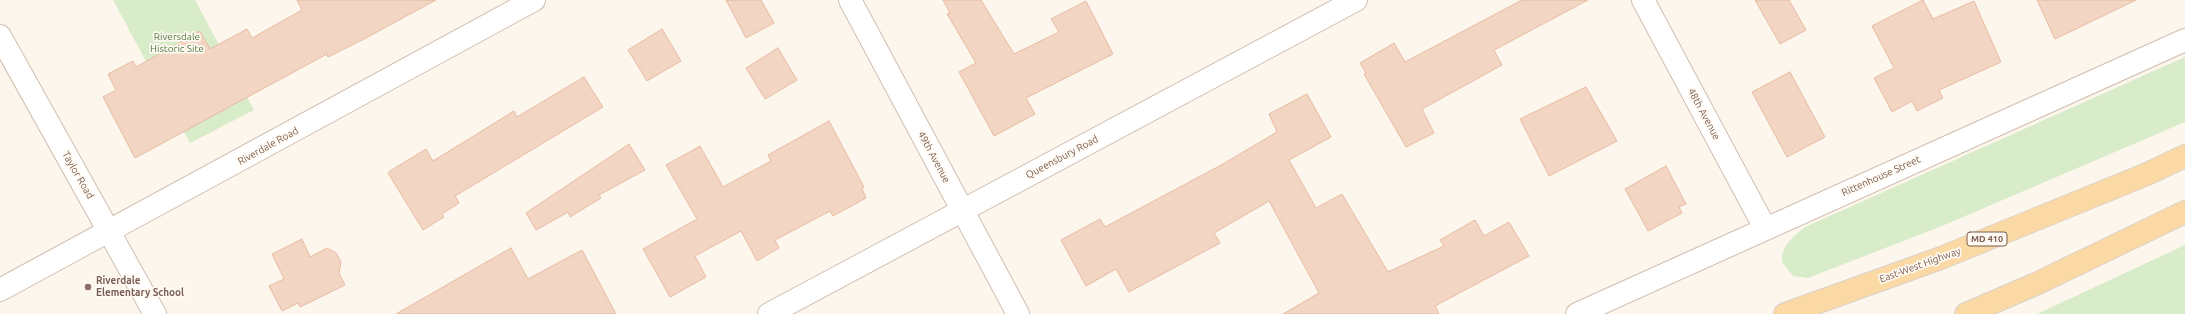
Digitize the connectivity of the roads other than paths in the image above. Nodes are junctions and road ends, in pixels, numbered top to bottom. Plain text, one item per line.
1 (534, 0) edge
2 (850, 0) edge
3 (1356, 0) edge
4 (1644, 0) edge
5 (0, 36) edge
6 (2185, 40) edge
7 (2185, 156) edge
8 (962, 210) junction
9 (2185, 212) edge
10 (1765, 228) junction
11 (110, 231) junction
12 (0, 290) edge
13 (155, 314) edge
14 (769, 314) edge
15 (1018, 314) edge
16 (1577, 314) edge
17 (1785, 314) edge
18 (1966, 314) edge

1 - 11 street, Riverdale Road
2 - 8 street, 49th Avenue
3 - 8 street, Queensbury Road
4 - 10 street, 48th Avenue
5 - 11 street, Taylor Road
6 - 10 street, Rittenhouse Street
7 - 17 main road, East-West Highway / MD 410
8 - 14 street, Queensbury Road
8 - 15 street, 49th Avenue
9 - 18 main road
10 - 16 street, Rittenhouse Street
11 - 12 street, Riverdale Road
11 - 13 street, Taylor Road

